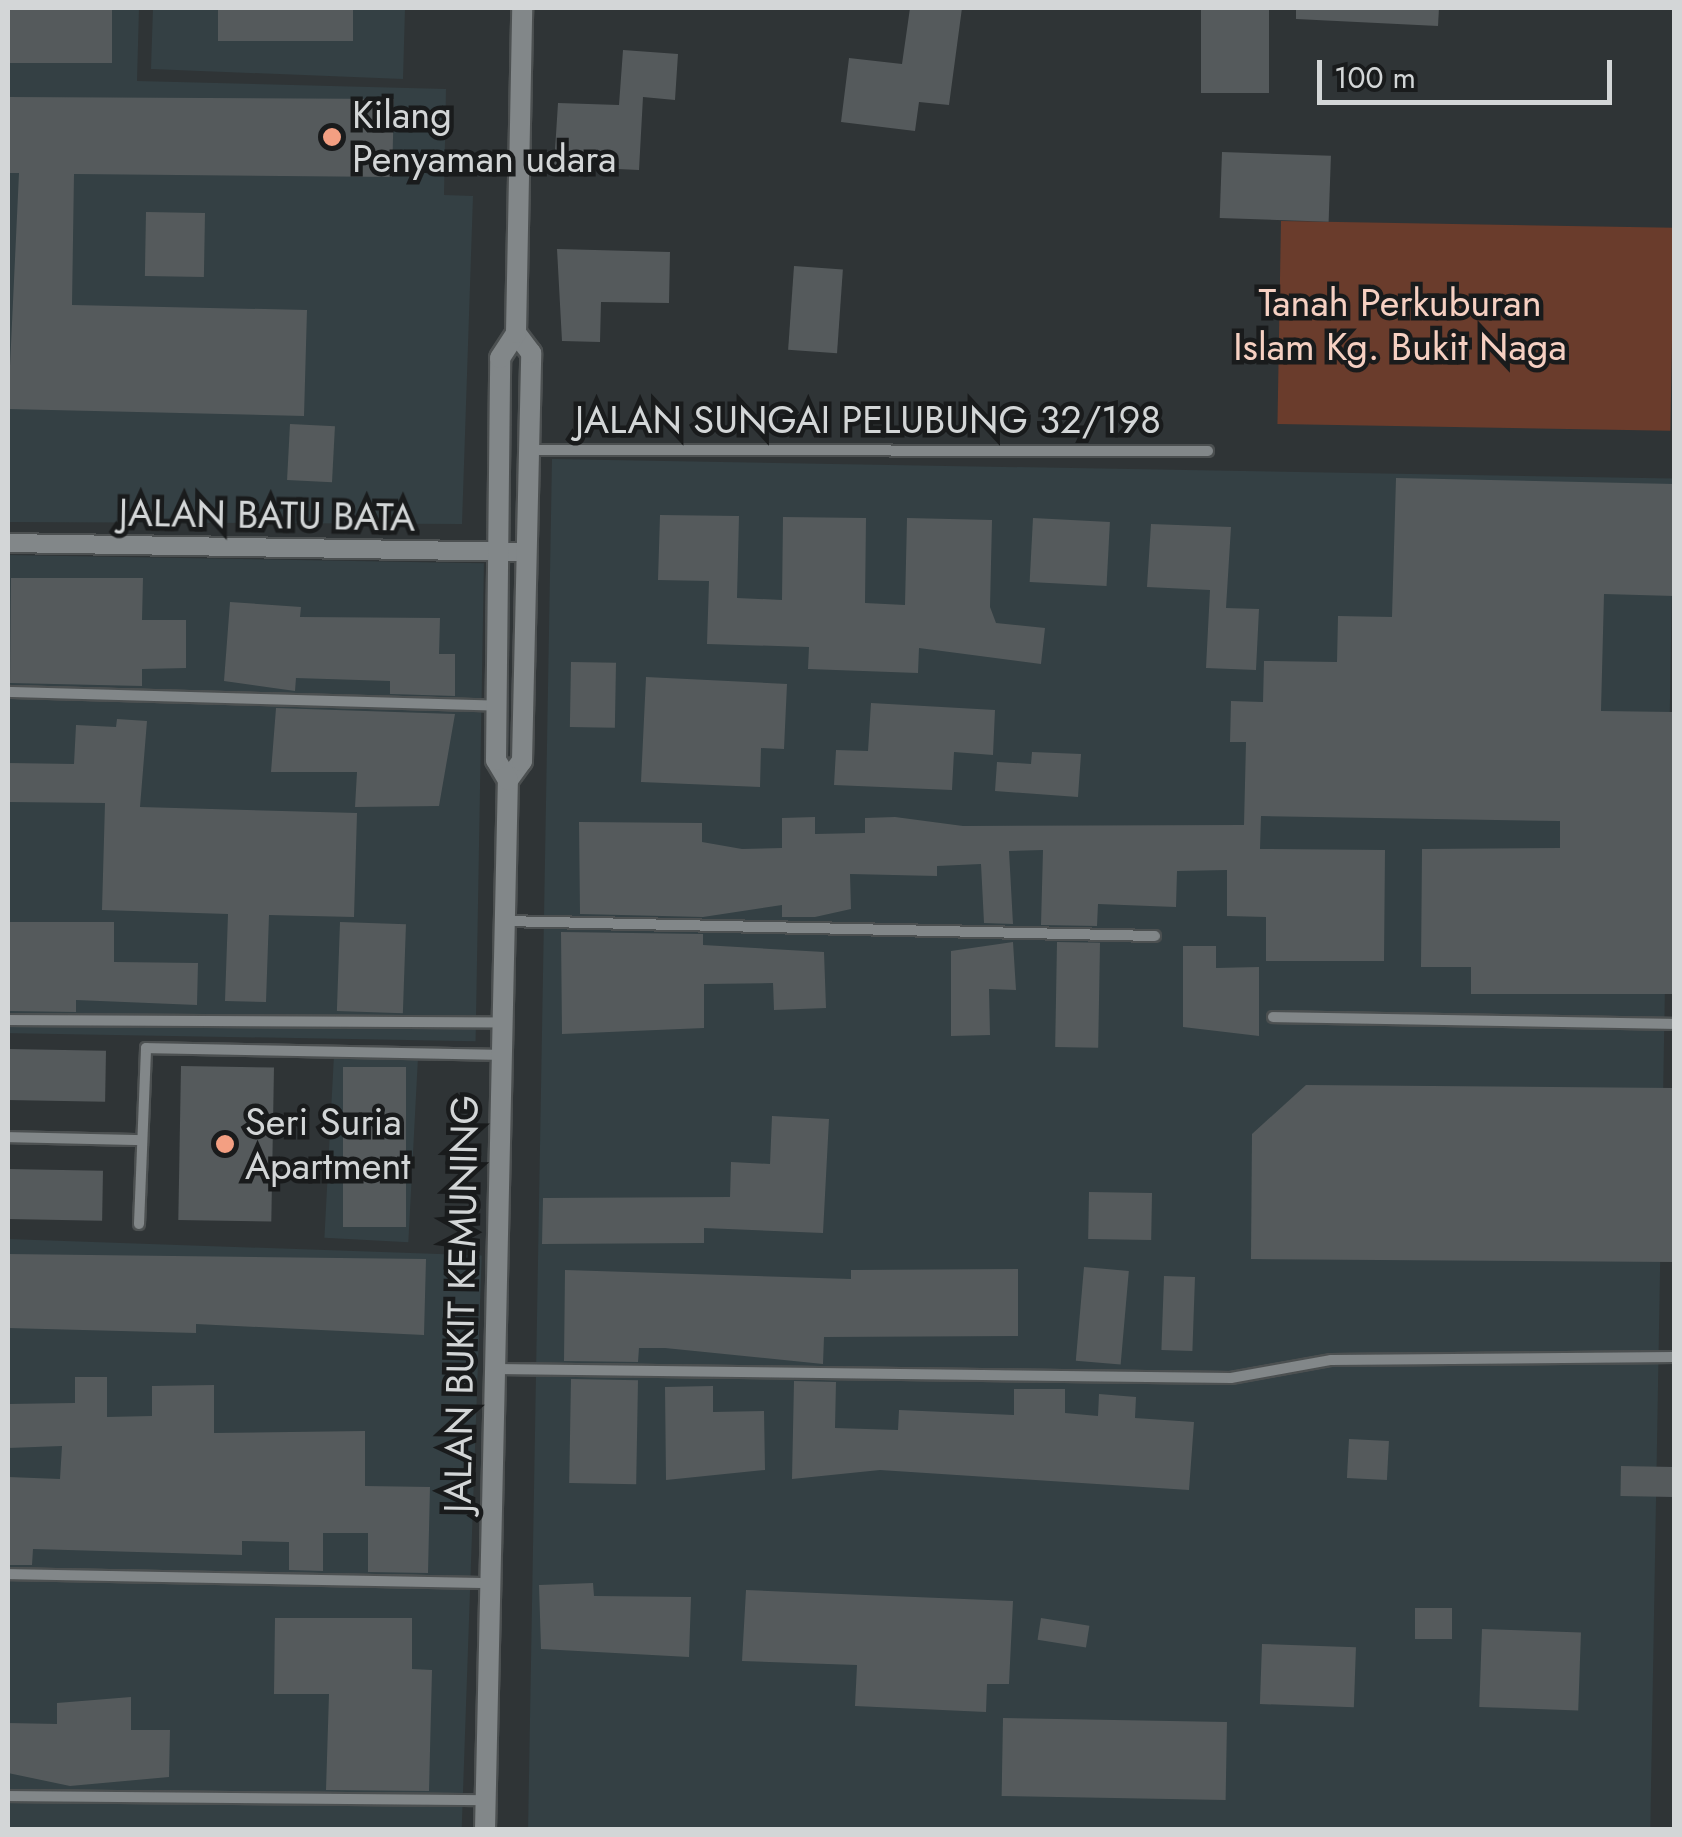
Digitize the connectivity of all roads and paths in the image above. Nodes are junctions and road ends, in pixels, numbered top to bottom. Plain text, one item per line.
1 (522, 8) edge
2 (516, 333) junction
3 (529, 450) junction
4 (1208, 451) dead end
5 (8, 543) edge
6 (499, 551) junction
7 (524, 552) junction
8 (8, 692) edge
9 (497, 706) junction
10 (508, 780) junction
11 (504, 921) junction
12 (1156, 936) dead end
13 (1274, 1016) dead end
14 (8, 1020) edge
15 (502, 1022) junction
16 (1674, 1024) edge
17 (502, 1055) junction
18 (8, 1137) edge
19 (141, 1140) junction
20 (139, 1224) dead end
21 (1674, 1356) edge
22 (495, 1369) junction
23 (8, 1574) edge
24 (490, 1583) junction
25 (8, 1796) edge
26 (486, 1800) junction
27 (486, 1830) edge

1 - 2 main road, JALAN BUKIT KEMUNING
2 - 3 main road, JALAN BUKIT KEMUNING
2 - 6 main road, JALAN BUKIT KEMUNING
3 - 4 street, JALAN SUNGAI PELUBUNG 32/198
3 - 7 main road, JALAN BUKIT KEMUNING
5 - 6 street, JALAN BATU BATA
6 - 7 street, JALAN BATU BATA
6 - 9 main road, JALAN BUKIT KEMUNING
7 - 10 main road, JALAN BUKIT KEMUNING
8 - 9 street
9 - 10 main road, JALAN BUKIT KEMUNING
10 - 11 main road, JALAN BUKIT KEMUNING
11 - 12 street
11 - 15 main road, JALAN BUKIT KEMUNING
13 - 16 street
14 - 15 street
15 - 17 main road, JALAN BUKIT KEMUNING
17 - 19 street
17 - 22 main road, JALAN BUKIT KEMUNING
18 - 19 street
19 - 20 street
21 - 22 street
22 - 24 main road, JALAN BUKIT KEMUNING
23 - 24 street
24 - 26 main road, JALAN BUKIT KEMUNING
25 - 26 street
26 - 27 main road, JALAN BUKIT KEMUNING

